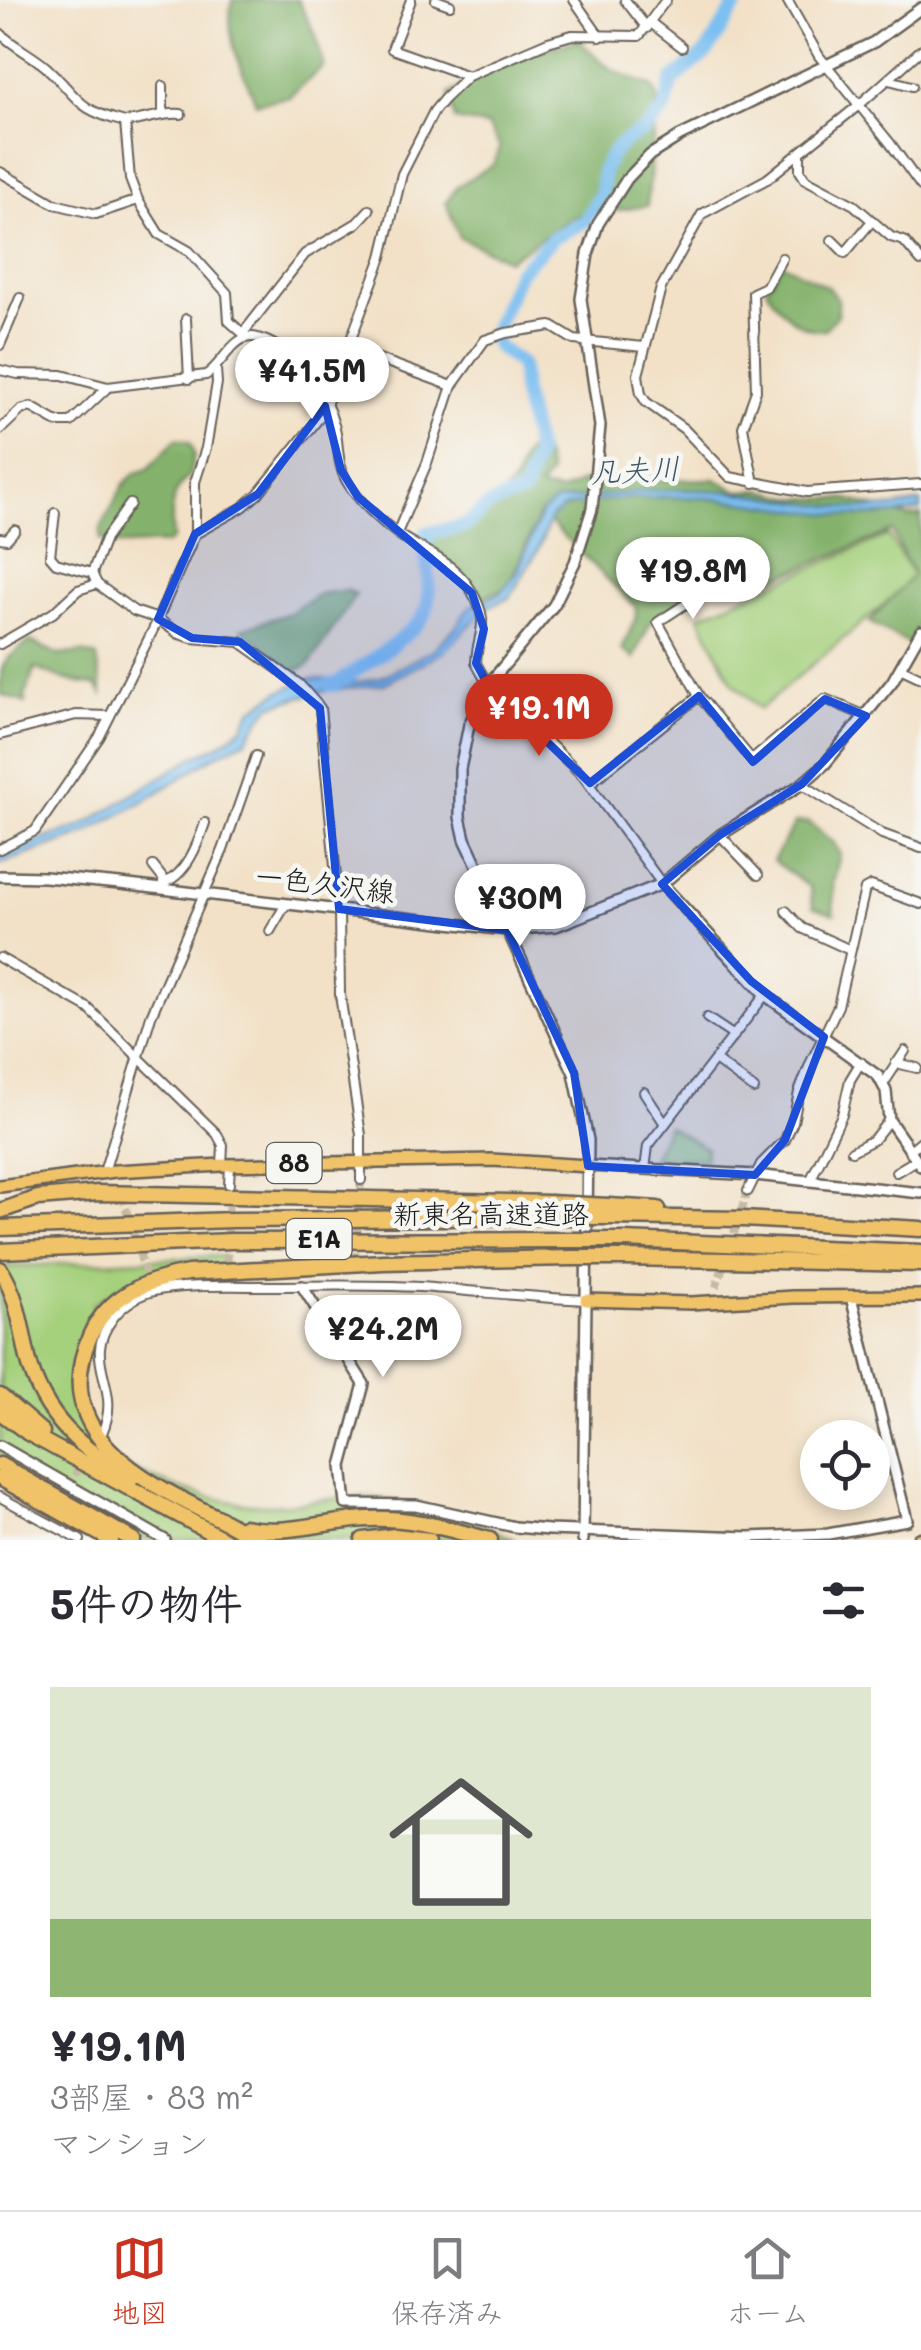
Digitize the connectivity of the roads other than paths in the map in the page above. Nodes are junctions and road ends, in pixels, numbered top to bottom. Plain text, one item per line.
1 (412, 0) edge
2 (436, 0) edge
3 (574, 0) edge
4 (625, 0) edge
5 (666, 0) edge
6 (787, 0) edge
7 (450, 5) dead end
8 (921, 8) edge
9 (649, 26) junction
10 (0, 33) edge
11 (601, 38) junction
12 (682, 47) dead end
13 (921, 50) edge
14 (827, 66) junction
15 (468, 76) junction
16 (889, 80) junction
17 (163, 86) dead end
18 (912, 86) dead end
19 (859, 105) junction
20 (163, 114) junction
21 (181, 114) dead end
22 (124, 122) junction
23 (800, 153) junction
24 (0, 172) edge
25 (921, 186) edge
26 (138, 200) junction
27 (368, 210) dead end
28 (872, 221) junction
29 (832, 240) dead end
30 (782, 258) dead end
31 (921, 261) edge
32 (20, 298) dead end
33 (186, 319) dead end
34 (245, 334) junction
35 (586, 343) junction
36 (0, 345) edge
37 (644, 347) junction
38 (349, 348) junction
39 (216, 369) junction
40 (0, 370) edge
41 (189, 378) junction
42 (452, 386) junction
43 (108, 388) junction
44 (326, 406) junction
45 (0, 430) edge
46 (754, 483) junction
47 (921, 484) edge
48 (130, 504) dead end
49 (54, 513) dead end
50 (15, 530) dead end
51 (195, 534) junction
52 (397, 534) junction
53 (0, 538) edge
54 (748, 563) dead end
55 (92, 573) junction
56 (97, 584) junction
57 (158, 619) junction
58 (233, 627) dead end
59 (921, 632) edge
60 (240, 642) junction
61 (0, 644) edge
62 (902, 669) junction
63 (921, 678) edge
64 (488, 685) junction
65 (699, 696) junction
66 (109, 716) junction
67 (866, 716) junction
68 (0, 734) edge
69 (256, 756) dead end
70 (589, 784) junction
71 (802, 784) junction
72 (205, 823) dead end
73 (720, 834) junction
74 (921, 848) edge
75 (0, 849) edge
76 (153, 866) dead end
77 (758, 875) dead end
78 (0, 876) edge
79 (662, 884) junction
80 (163, 887) junction
81 (204, 895) junction
82 (286, 904) junction
83 (921, 904) edge
84 (339, 910) junction
85 (786, 911) dead end
86 (507, 930) junction
87 (270, 931) dead end
88 (850, 950) junction
89 (0, 958) edge
90 (766, 995) junction
91 (708, 1018) dead end
92 (734, 1036) junction
93 (824, 1037) junction
94 (905, 1051) dead end
95 (139, 1060) junction
96 (715, 1060) junction
97 (862, 1062) junction
98 (896, 1063) junction
99 (917, 1068) dead end
100 (884, 1083) junction
101 (754, 1089) dead end
102 (644, 1092) dead end
103 (889, 1120) junction
104 (665, 1124) junction
105 (921, 1141) edge
106 (852, 1151) dead end
107 (916, 1159) edge
108 (361, 1163) junction
109 (226, 1165) junction
110 (588, 1166) junction
111 (646, 1169) junction
112 (109, 1172) junction
113 (896, 1172) dead end
114 (755, 1174) junction
115 (811, 1179) junction
116 (360, 1180) tunnel mouth
117 (228, 1184) tunnel mouth
118 (119, 1185) tunnel mouth
119 (0, 1186) edge
120 (748, 1191) tunnel mouth
121 (921, 1193) edge
122 (549, 1210) junction
123 (0, 1211) edge
124 (0, 1228) edge
125 (921, 1229) edge
126 (0, 1251) edge
127 (921, 1252) edge
128 (921, 1264) edge
129 (0, 1269) edge
130 (355, 1272) tunnel mouth
131 (227, 1276) tunnel mouth
132 (227, 1286) junction
133 (302, 1286) junction
134 (355, 1286) junction
135 (716, 1287) tunnel mouth
136 (921, 1296) edge
137 (850, 1297) junction
138 (586, 1300) junction
139 (713, 1301) junction
140 (0, 1396) edge
141 (0, 1412) edge
142 (102, 1434) dead end
143 (0, 1446) edge
144 (69, 1455) junction
145 (0, 1465) edge
146 (0, 1478) edge
147 (147, 1482) junction
148 (0, 1496) edge
149 (233, 1525) junction
150 (583, 1535) edge
151 (80, 1540) edge
152 (110, 1540) edge
153 (133, 1540) edge
154 (165, 1540) edge
155 (225, 1540) edge
156 (260, 1540) edge
157 (363, 1540) edge
158 (429, 1540) edge
159 (490, 1540) edge

1 - 15 street
2 - 7 street
3 - 11 street
4 - 9 street
5 - 9 street
6 - 14 street
8 - 14 street
9 - 11 street
9 - 12 street
10 - 22 street
11 - 15 street
13 - 16 street
14 - 19 street
14 - 35 street
15 - 38 street
16 - 18 street
16 - 19 street
17 - 20 street
19 - 23 street
19 - 25 street
20 - 21 street
20 - 22 street
22 - 26 street
23 - 28 street
23 - 37 street
24 - 26 street
26 - 34 street
27 - 34 street
28 - 29 street
28 - 31 street
30 - 46 street
32 - 36 street
33 - 41 street
34 - 39 street
34 - 44 street
35 - 37 street
35 - 42 street
35 - 64 street
37 - 46 street
38 - 42 street
38 - 44 street
39 - 41 street
39 - 51 street
40 - 43 street
41 - 43 street
42 - 52 street
43 - 45 street
44 - 51 street
44 - 52 street
46 - 47 street
48 - 55 street
49 - 55 street
50 - 53 street
51 - 57 street
52 - 64 street
54 - 65 street
55 - 56 street
56 - 57 street
56 - 61 street
57 - 60 street
57 - 66 street
58 - 60 street
59 - 62 street, 一色久沢線
60 - 84 street
62 - 63 street
62 - 67 street, 一色久沢線
64 - 70 street
64 - 86 street
65 - 67 street
65 - 70 street
66 - 68 street
66 - 75 street
67 - 71 street, 一色久沢線
69 - 81 street
70 - 79 street
71 - 73 street, 一色久沢線
71 - 74 street
72 - 80 street
73 - 77 street
73 - 79 street, 一色久沢線
76 - 80 street
78 - 80 street, 一色久沢線
79 - 86 street, 一色久沢線
79 - 90 street
80 - 81 street, 一色久沢線
81 - 82 street, 一色久沢線
81 - 95 street
82 - 84 street, 一色久沢線
82 - 87 street
83 - 88 street
84 - 86 street, 一色久沢線
84 - 108 street
85 - 88 street
86 - 110 street
88 - 93 street
89 - 95 street
90 - 92 street
90 - 93 street
91 - 92 street
92 - 96 street
93 - 97 street
93 - 114 street
94 - 98 street
95 - 109 street
95 - 112 street
96 - 101 street
96 - 104 street
97 - 100 street
97 - 115 street
98 - 99 street
98 - 100 street
100 - 103 street
102 - 104 street
103 - 106 street
103 - 107 street
104 - 111 street
105 - 107 street
107 - 113 street
108 - 109 main road, 88
108 - 110 main road, 88
108 - 116 street
109 - 112 main road, 88
109 - 117 street
110 - 111 street
110 - 138 street
111 - 114 street
112 - 118 street
112 - 119 main road, 88
114 - 115 street
114 - 120 street
115 - 121 street
122 - 123 highway
122 - 124 highway, 新東名高速道路 / E1A
122 - 125 highway, 新東名高速道路 / E1A, bridge
126 - 127 highway, 新東名高速道路 / E1A, bridge
128 - 147 highway, bridge
129 - 147 highway
130 - 134 street
131 - 132 street
132 - 133 street
132 - 142 street
133 - 134 street
133 - 150 street
134 - 138 street
135 - 139 street
136 - 137 main road
137 - 139 main road
137 - 150 street
138 - 139 main road
138 - 150 street
140 - 144 highway
141 - 144 highway
143 - 154 street
144 - 155 highway
145 - 153 highway
146 - 152 highway
147 - 149 highway
148 - 151 street
149 - 156 highway
149 - 159 highway
157 - 158 highway

